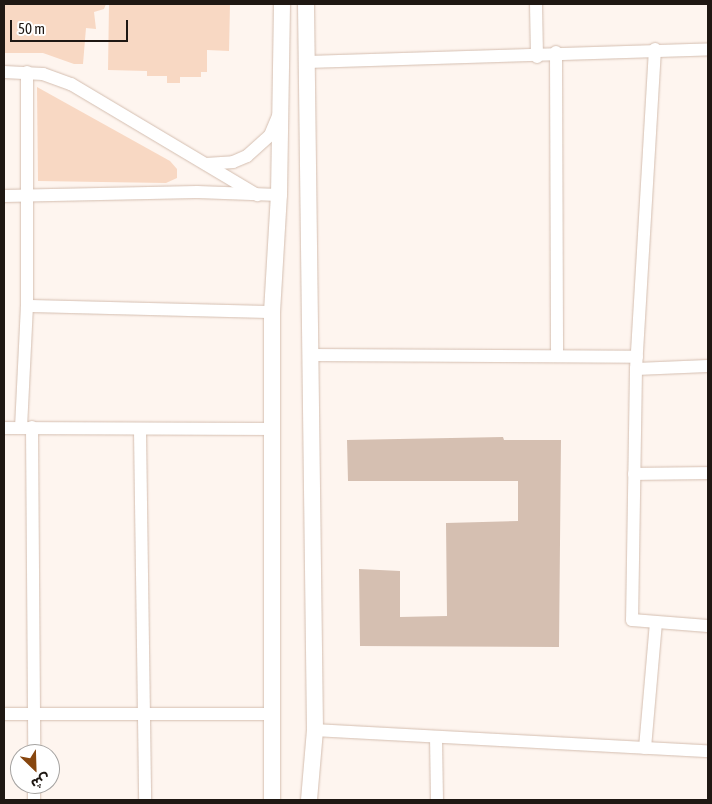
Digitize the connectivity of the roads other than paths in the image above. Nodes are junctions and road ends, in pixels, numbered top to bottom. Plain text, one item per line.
1 (282, 4) edge
2 (306, 4) edge
3 (536, 4) edge
4 (655, 49) junction
5 (708, 49) edge
6 (556, 52) junction
7 (537, 57) junction
8 (305, 62) junction
9 (4, 72) edge
10 (27, 72) junction
11 (280, 107) junction
12 (206, 166) junction
13 (197, 192) junction
14 (25, 195) junction
15 (257, 195) junction
16 (280, 195) junction
17 (4, 196) edge
18 (27, 306) junction
19 (272, 312) junction
20 (309, 355) junction
21 (557, 355) junction
22 (636, 363) junction
23 (708, 366) edge
24 (4, 428) edge
25 (27, 428) junction
26 (272, 429) junction
27 (140, 431) junction
28 (634, 474) junction
29 (708, 474) edge
30 (656, 623) junction
31 (708, 626) edge
32 (146, 712) junction
33 (4, 714) edge
34 (34, 714) junction
35 (272, 714) junction
36 (315, 730) junction
37 (436, 737) junction
38 (34, 744) edge
39 (645, 748) junction
40 (708, 751) edge
41 (145, 800) edge
42 (272, 800) edge
43 (309, 800) edge
44 (437, 800) edge

1 - 11 street
2 - 8 street
3 - 7 street
4 - 5 street
4 - 6 street
4 - 22 street
6 - 7 street
6 - 21 street
7 - 8 street
8 - 20 street
9 - 10 street
10 - 12 street
10 - 14 street
11 - 12 street
11 - 16 street
12 - 13 street
12 - 15 street
13 - 14 street
13 - 15 street
14 - 17 street
14 - 18 street
15 - 16 street
16 - 19 street
18 - 19 street
18 - 25 street
19 - 26 street
20 - 21 street
20 - 36 street
21 - 22 street
22 - 23 street
22 - 28 street
24 - 25 street
25 - 27 street
25 - 34 street
26 - 27 street
26 - 35 street
27 - 32 street
28 - 29 street
28 - 30 street
30 - 31 street
30 - 39 street
32 - 34 street
32 - 35 street
32 - 41 street
33 - 34 street
34 - 38 street
35 - 42 street
36 - 37 street
36 - 43 street
37 - 39 street
37 - 44 street
39 - 40 street

